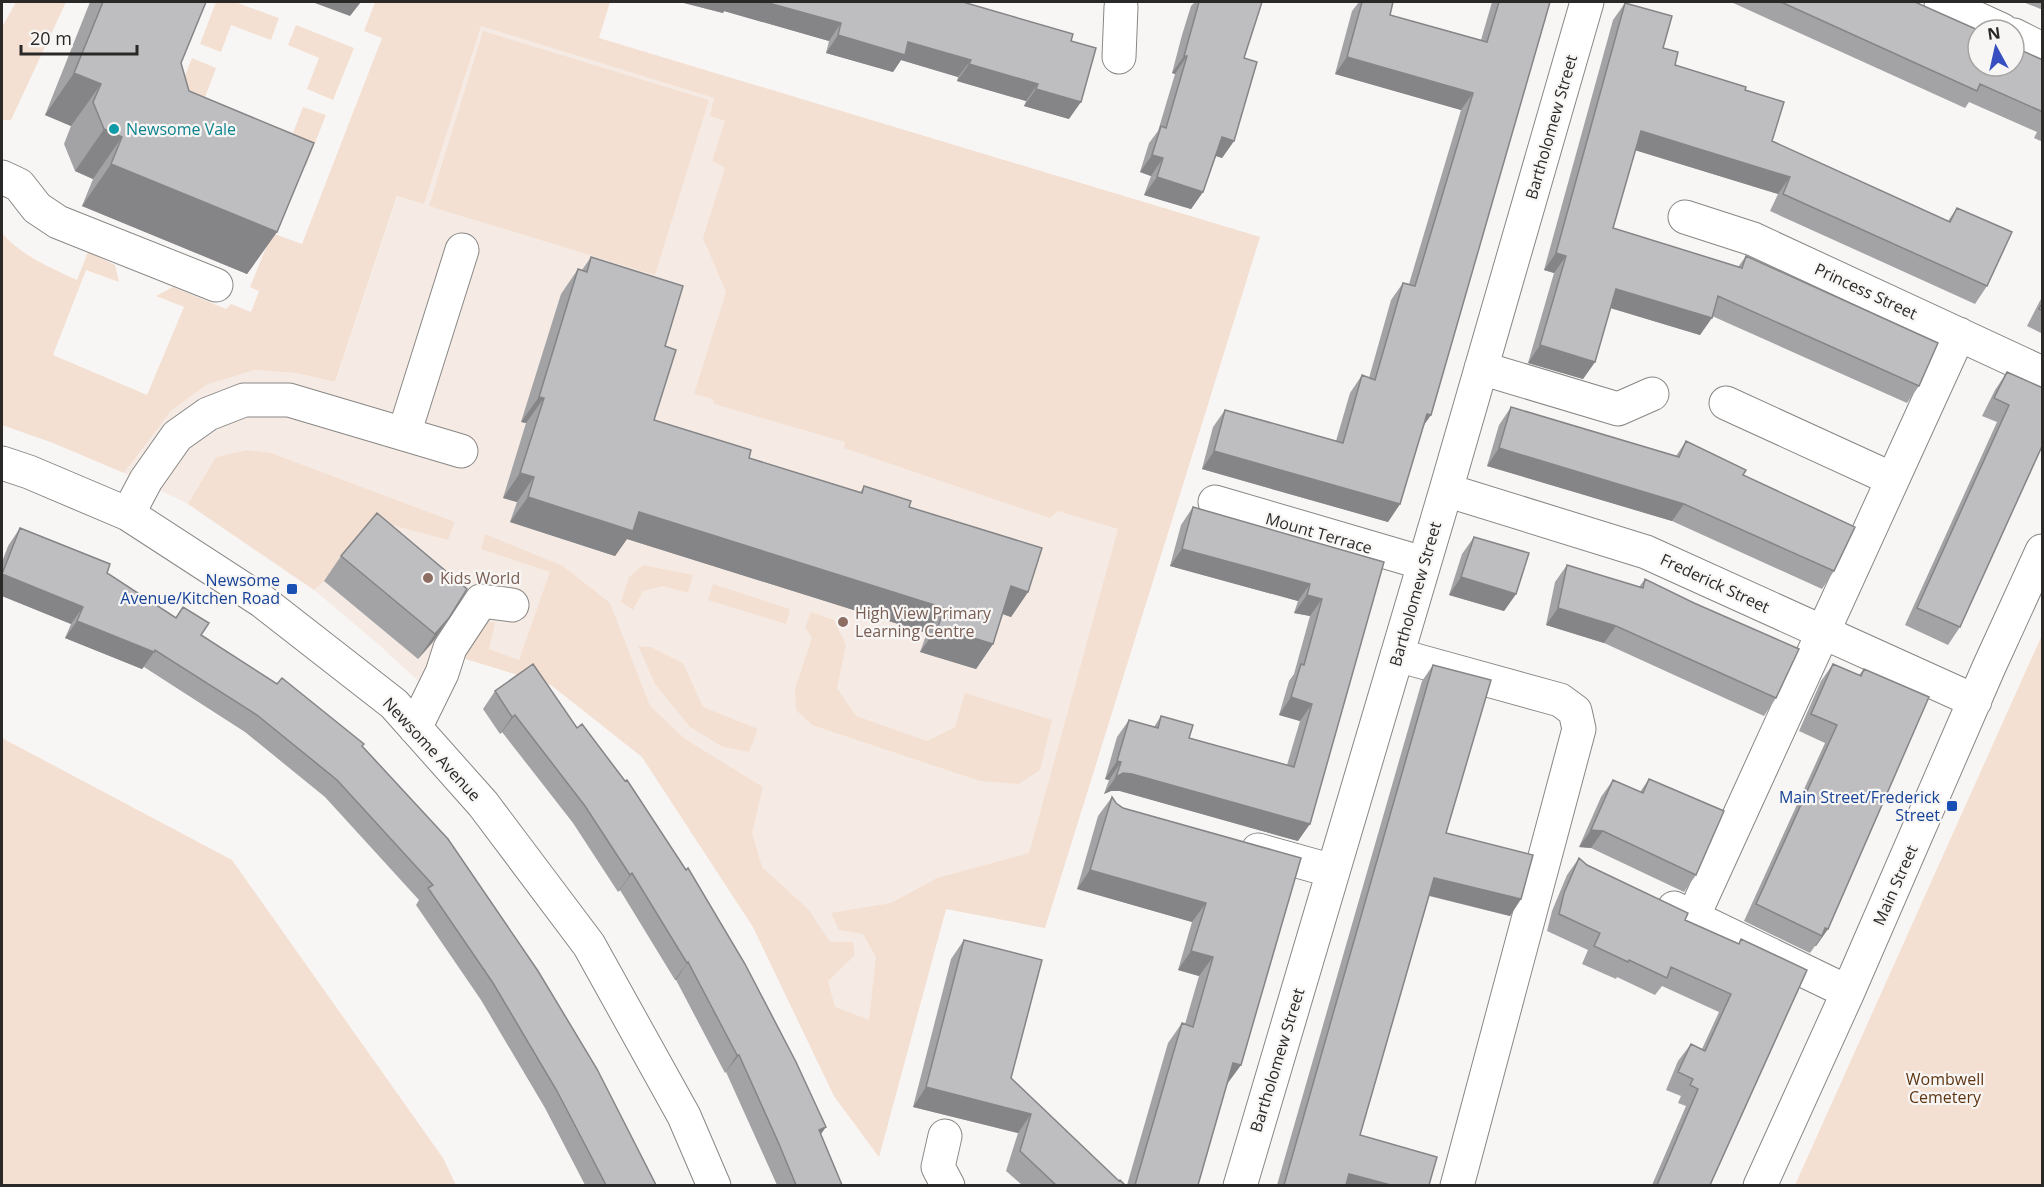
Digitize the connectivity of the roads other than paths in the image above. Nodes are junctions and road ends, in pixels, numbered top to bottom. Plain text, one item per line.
1 (1587, 2) edge
2 (1114, 3) edge
3 (1957, 5) edge
4 (1980, 18) edge
5 (2026, 40) edge
6 (2043, 48) edge
7 (1119, 57) dead end
8 (2, 177) edge
9 (1685, 217) dead end
10 (462, 250) dead end
11 (216, 285) dead end
12 (1959, 334) junction
13 (1481, 368) junction
14 (2043, 373) edge
15 (1652, 394) dead end
16 (1726, 404) dead end
17 (404, 434) junction
18 (461, 451) dead end
19 (2, 464) edge
20 (1892, 479) junction
21 (1446, 490) junction
22 (1215, 502) dead end
23 (128, 514) junction
24 (2043, 551) edge
25 (1423, 563) junction
26 (512, 605) dead end
27 (1822, 632) junction
28 (1397, 655) junction
29 (1975, 701) junction
30 (415, 728) junction
31 (1230, 842) edge
32 (1334, 871) junction
33 (1643, 893) edge
34 (1694, 917) junction
35 (1848, 992) junction
36 (945, 1136) dead end
37 (714, 1185) edge
38 (948, 1185) edge
39 (1240, 1185) edge
40 (1457, 1185) edge
41 (1760, 1185) edge

1 - 13 street, Bartholomew Street
2 - 7 street
3 - 4 street
5 - 6 street
8 - 11 street
9 - 12 street, Princess Street
10 - 17 street
12 - 14 street, Princess Street
12 - 20 street
13 - 15 street
13 - 21 street, Bartholomew Street
16 - 20 street
17 - 18 street
17 - 23 street
19 - 23 street, Newsome Avenue
20 - 27 street
21 - 25 street, Bartholomew Street
21 - 27 street, Frederick Street
22 - 25 street, Mount Terrace
23 - 30 street, Newsome Avenue
24 - 29 street, Main Street
25 - 28 street, Bartholomew Street
26 - 30 street
27 - 29 street, Frederick Street
27 - 34 street
28 - 32 street, Bartholomew Street
28 - 40 street
29 - 35 street, Main Street
30 - 37 street, Newsome Avenue
31 - 32 street
32 - 39 street, Bartholomew Street
33 - 34 street
34 - 35 street
35 - 41 street, Main Street
36 - 38 street

